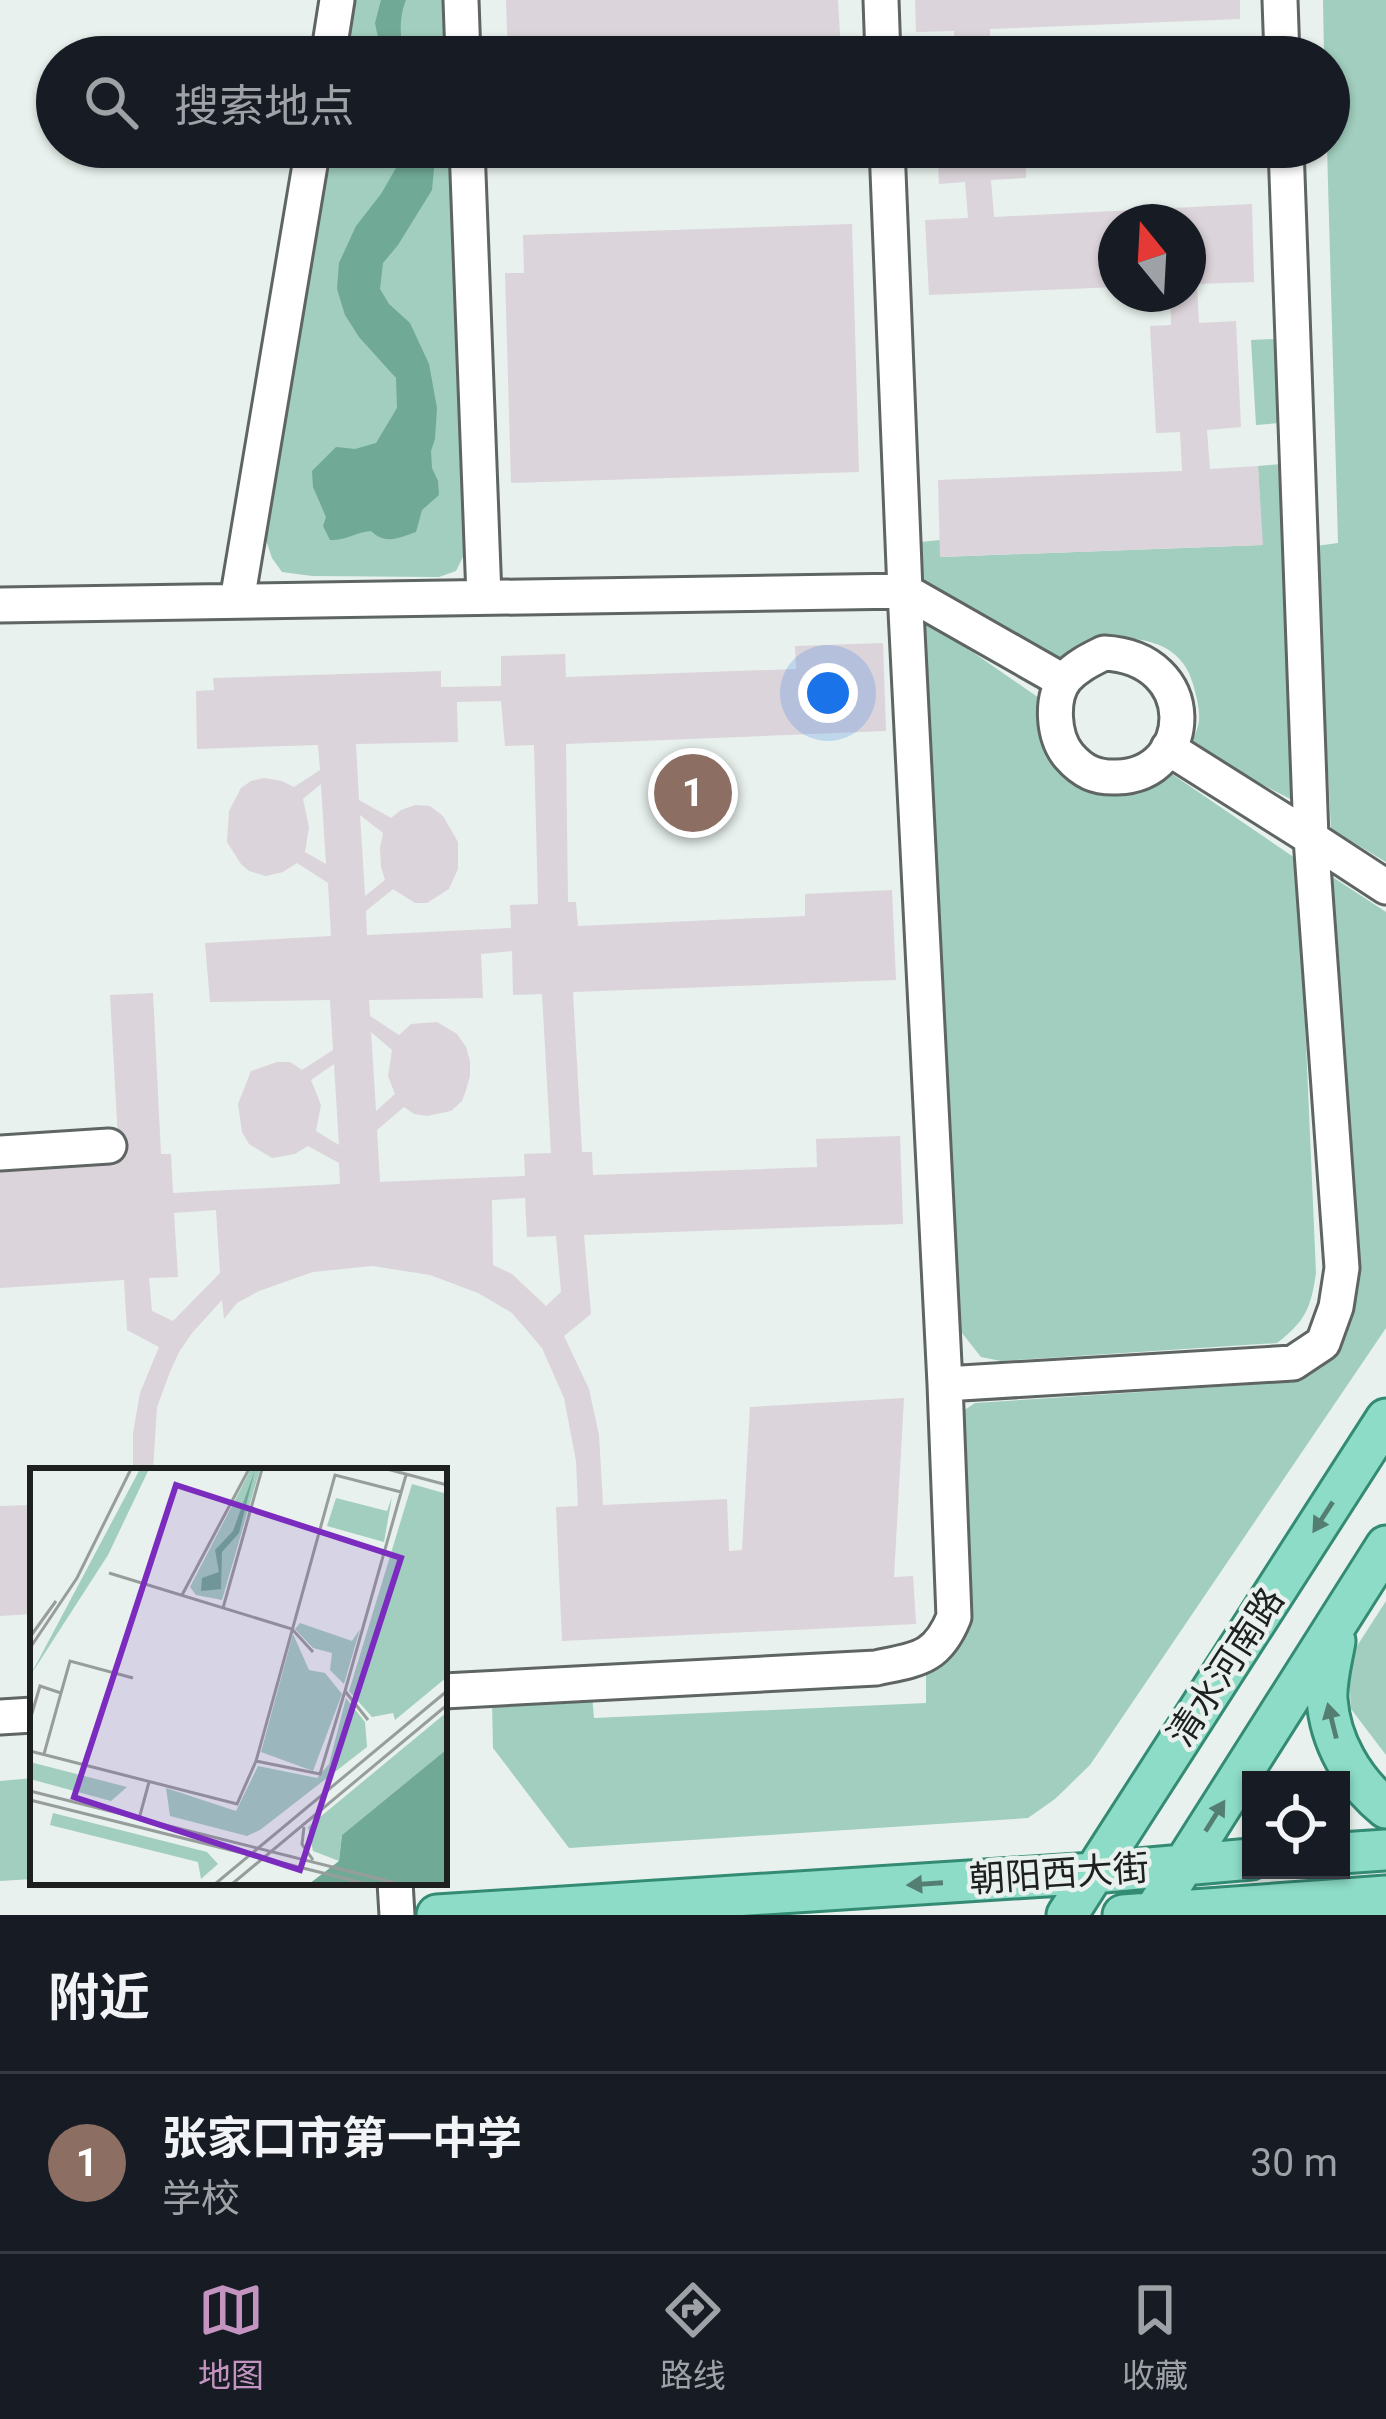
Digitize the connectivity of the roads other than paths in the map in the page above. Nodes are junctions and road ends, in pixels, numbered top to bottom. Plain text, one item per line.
1 (337, 0) edge
2 (461, 0) edge
3 (881, 0) edge
4 (1280, 0) edge
5 (331, 36) edge
6 (463, 36) edge
7 (882, 36) edge
8 (1281, 36) edge
9 (309, 168) edge
10 (468, 168) edge
11 (888, 168) edge
12 (1287, 168) edge
13 (905, 591) junction
14 (484, 597) junction
15 (236, 601) junction
16 (0, 604) edge
17 (1063, 681) junction
18 (1168, 748) junction
19 (1311, 838) junction
20 (1386, 887) edge
21 (109, 1146) dead end
22 (0, 1153) edge
23 (945, 1384) junction
24 (1386, 1419) edge
25 (1386, 1546) edge
26 (1340, 1618) junction
27 (447, 1691) edge
28 (30, 1715) edge
29 (0, 1717) edge
30 (1386, 1808) edge
31 (1386, 1850) edge
32 (1350, 1852) edge
33 (1242, 1860) edge
34 (1184, 1864) junction
35 (1093, 1873) junction
36 (395, 1885) edge
37 (1386, 1896) edge
38 (1143, 1914) edge
39 (397, 1915) edge
40 (437, 1915) edge
41 (1067, 1915) edge

1 - 5 lane
2 - 6 lane
3 - 7 lane
4 - 8 lane
9 - 15 lane
10 - 14 lane
11 - 13 lane
12 - 19 lane
13 - 14 lane
13 - 17 lane
13 - 23 lane
14 - 15 lane
15 - 16 lane
17 - 18 lane
17 - 18 lane
18 - 19 lane
19 - 20 lane
19 - 23 lane
21 - 22 lane
23 - 27 lane
24 -> 35 main road, 清水河南路
25 - 26 main road, 清水河南路
30 -> 26 main road
34 -> 26 main road, 清水河南路
28 - 29 lane
31 - 32 main road
33 - 34 main road, 朝阳西大街
34 - 35 main road, 朝阳西大街
34 - 38 main road, 清水河南路
35 -> 40 main road, 朝阳西大街
35 - 41 main road, 清水河南路
36 - 39 lane
37 - 38 main road, 朝阳西大街

